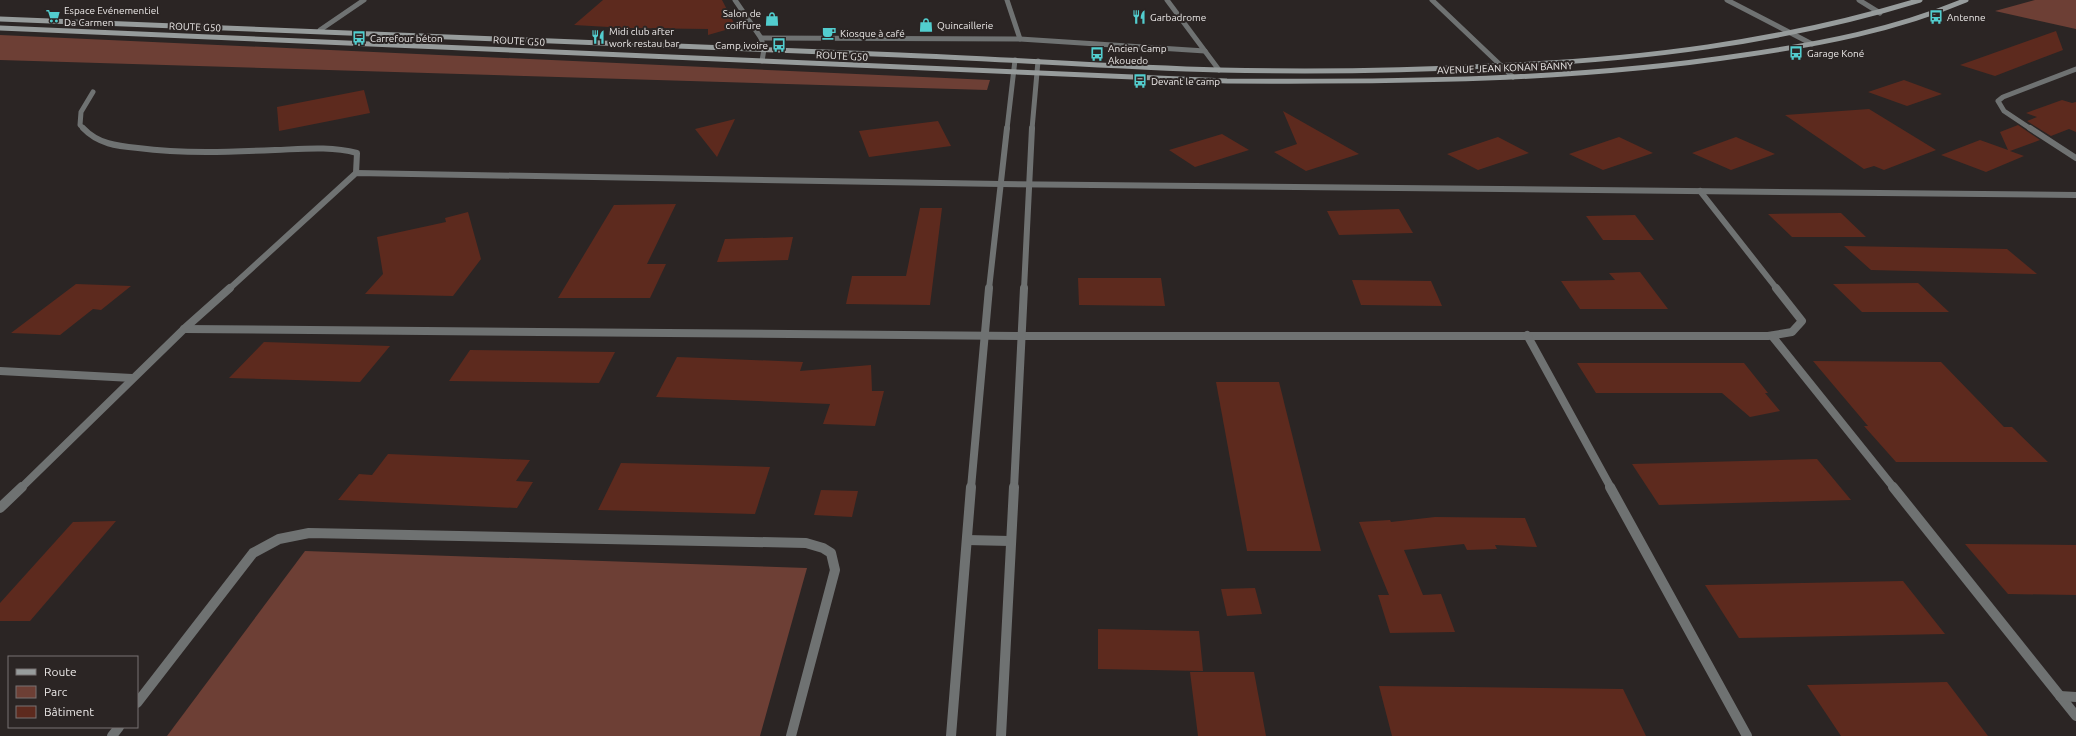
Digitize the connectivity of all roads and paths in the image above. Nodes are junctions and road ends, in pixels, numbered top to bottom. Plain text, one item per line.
1 (364, 0) edge
2 (735, 0) edge
3 (1007, 0) edge
4 (1167, 0) edge
5 (1432, 0) edge
6 (1727, 0) edge
7 (1859, 0) edge
8 (1920, 0) edge
9 (1966, 0) edge
10 (1880, 13) junction
11 (0, 19) edge
12 (0, 28) edge
13 (320, 30) junction
14 (1793, 34) junction
15 (761, 38) junction
16 (1020, 38) junction
17 (1812, 44) junction
18 (764, 49) junction
19 (1205, 52) junction
20 (1015, 60) junction
21 (762, 61) junction
22 (1034, 61) junction
23 (1501, 66) junction
24 (2076, 69) edge
25 (1219, 70) junction
26 (1014, 73) junction
27 (1036, 73) junction
28 (1513, 77) junction
29 (93, 92) dead end
30 (2076, 158) edge
31 (356, 173) junction
32 (1029, 183) junction
33 (1001, 184) junction
34 (1700, 191) junction
35 (2076, 195) edge
36 (184, 328) junction
37 (1527, 335) junction
38 (984, 336) junction
39 (1021, 336) junction
40 (1772, 336) junction
41 (0, 371) edge
42 (132, 378) junction
43 (0, 508) edge
44 (967, 540) junction
45 (1010, 541) junction
46 (2060, 696) junction
47 (2076, 697) edge
48 (138, 702) edge
49 (2076, 716) edge
50 (118, 728) edge
51 (112, 736) edge
52 (791, 736) edge
53 (951, 736) edge
54 (1000, 736) edge
55 (1747, 736) edge

1 - 13 street
2 - 15 street
3 - 16 street
4 - 19 street
5 - 23 street
6 - 14 street
7 - 10 street
8 - 10 street, AVENUE JEAN KONAN BANNY
9 - 17 street, AVENUE JEAN KONAN BANNY
10 - 14 street, AVENUE JEAN KONAN BANNY
11 - 13 street, ROUTE G50
12 - 21 street, ROUTE G50
13 - 18 street, ROUTE G50
14 - 17 street
14 - 23 street, AVENUE JEAN KONAN BANNY
15 - 16 street
15 - 18 street
16 - 19 street
17 - 28 street, AVENUE JEAN KONAN BANNY
18 - 20 street, ROUTE G50
18 - 21 street
19 - 25 street
20 - 22 street, ROUTE G50
20 - 26 street
21 - 26 street, ROUTE G50
22 - 25 street, AVENUE JEAN KONAN BANNY
22 - 27 street
23 - 25 street, AVENUE JEAN KONAN BANNY
23 - 28 street
24 - 30 street
26 - 27 street, ROUTE G50
26 - 33 street
27 - 28 street, AVENUE JEAN KONAN BANNY
27 - 32 street
29 - 31 street
31 - 33 street
31 - 36 street
32 - 33 street
32 - 34 street
32 - 39 street
33 - 38 street
34 - 35 street
34 - 40 street
36 - 38 street
36 - 42 street
37 - 39 street
37 - 40 street
37 - 55 street
38 - 39 street
38 - 44 street
39 - 45 street
40 - 46 street
41 - 42 street
42 - 43 street
44 - 45 street
44 - 53 street
45 - 54 street
46 - 47 street
46 - 49 street
48 - 52 street
50 - 51 street

